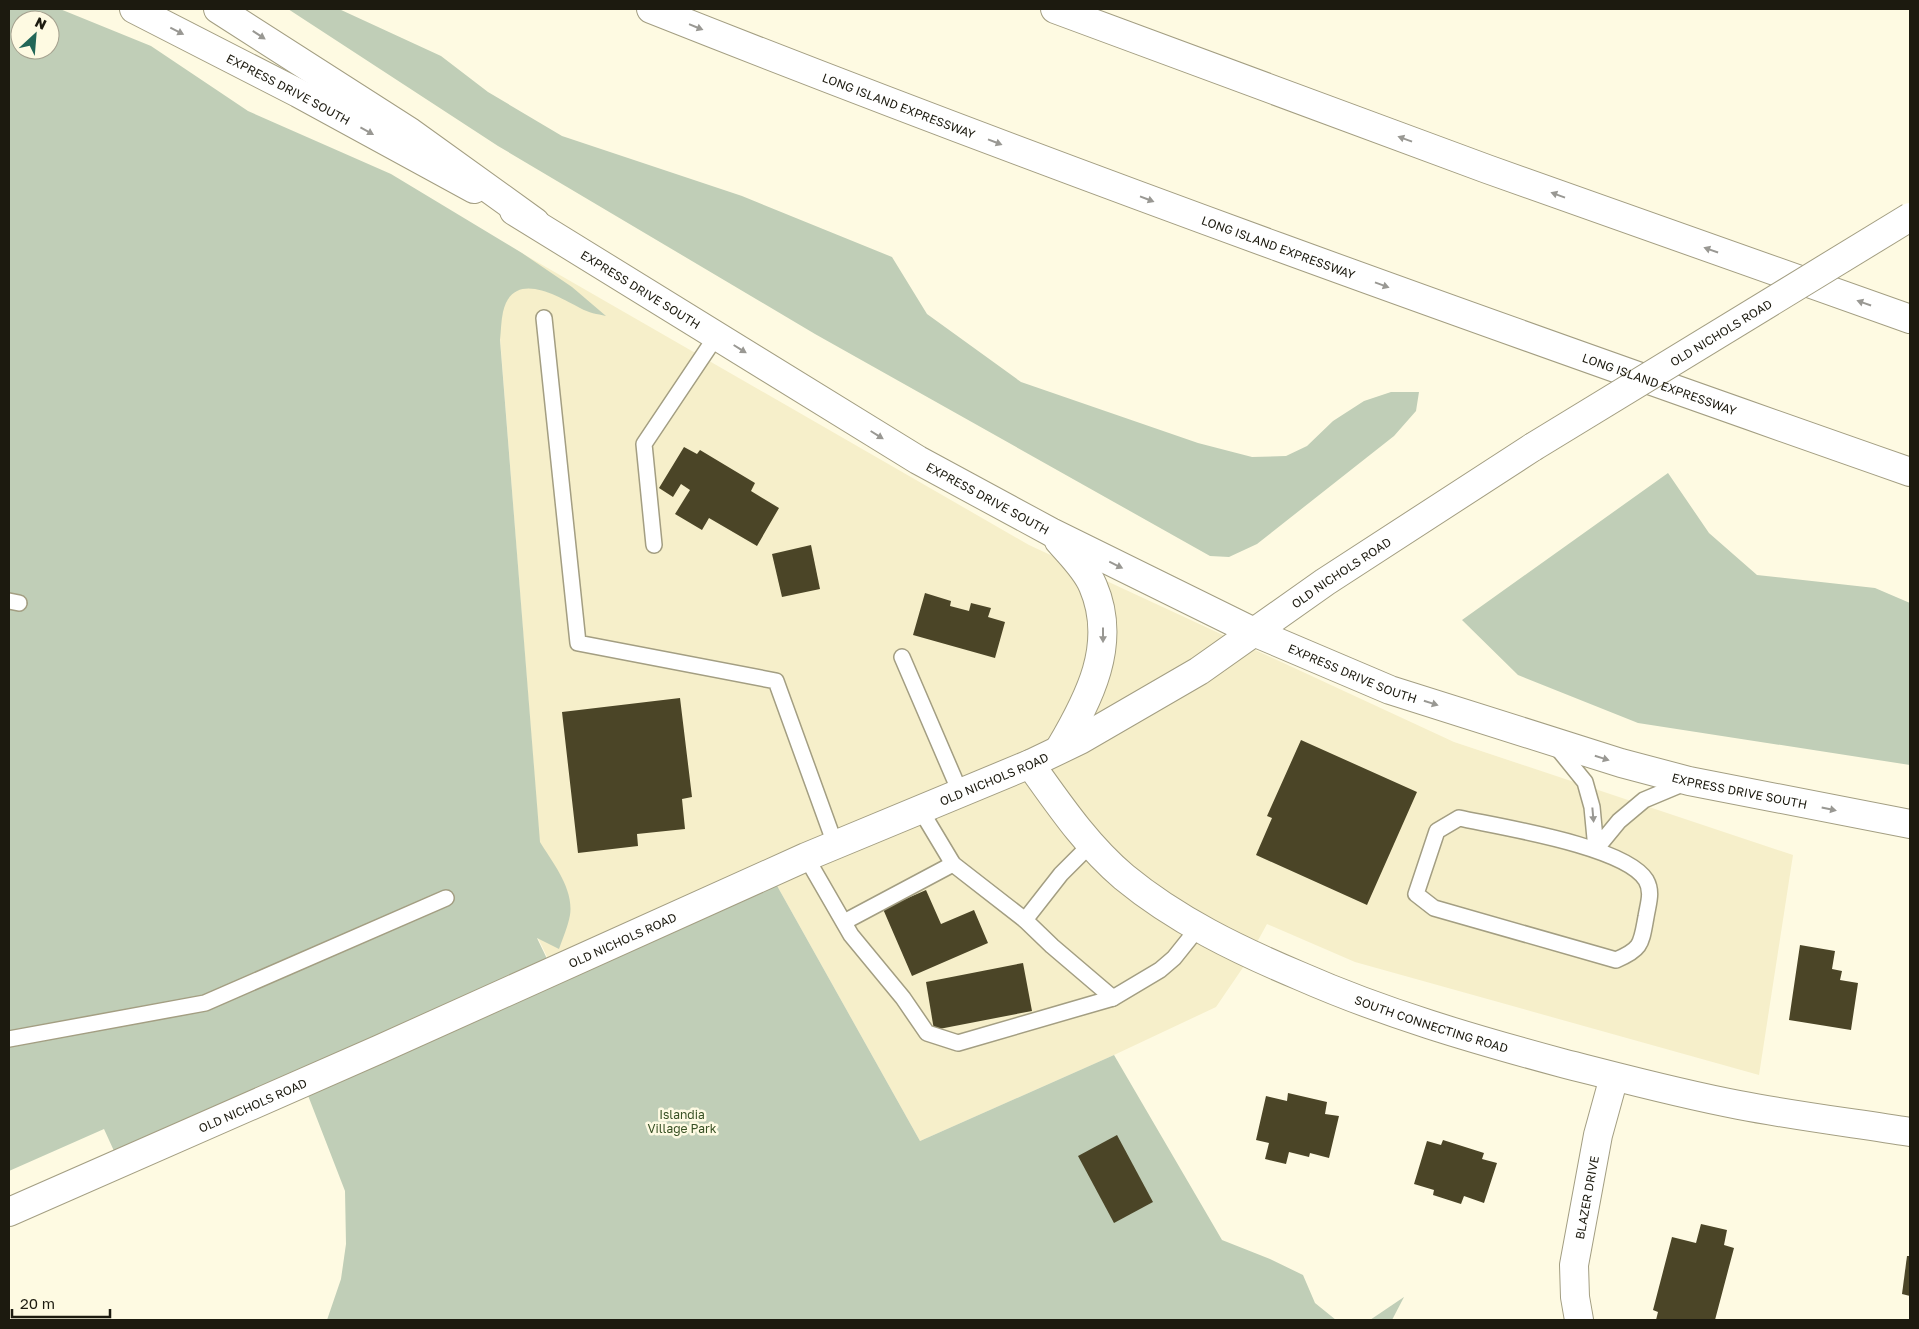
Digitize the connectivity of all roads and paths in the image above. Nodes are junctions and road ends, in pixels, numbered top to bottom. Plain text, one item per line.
1 (134, 9) edge
2 (218, 9) edge
3 (651, 9) edge
4 (1055, 9) edge
5 (1910, 217) edge
6 (535, 222) junction
7 (544, 318) dead end
8 (1910, 319) edge
9 (716, 335) junction
10 (1910, 472) edge
11 (1051, 532) junction
12 (654, 545) dead end
13 (1256, 633) junction
14 (902, 657) dead end
15 (1554, 743) junction
16 (1060, 748) junction
17 (1030, 764) junction
18 (1689, 781) junction
19 (960, 792) junction
20 (920, 809) junction
21 (1910, 824) edge
22 (835, 844) junction
23 (1091, 844) junction
24 (1596, 849) junction
25 (806, 857) junction
26 (953, 864) junction
27 (446, 898) dead end
28 (1025, 920) junction
29 (844, 922) junction
30 (1198, 928) junction
31 (1113, 998) junction
32 (9, 1038) edge
33 (1614, 1077) junction
34 (1910, 1132) edge
35 (9, 1212) edge
36 (1579, 1320) edge

1 -> 6 main road, EXPRESS DRIVE SOUTH
2 -> 6 main road
3 -> 10 main road, LONG ISLAND EXPRESSWAY
8 -> 4 main road
5 - 13 main road, OLD NICHOLS ROAD, bridge
6 - 9 main road, EXPRESS DRIVE SOUTH
7 - 22 lane
9 -> 11 main road, EXPRESS DRIVE SOUTH
9 - 12 lane
11 -> 13 main road, EXPRESS DRIVE SOUTH
11 -> 16 main road
13 -> 15 main road, EXPRESS DRIVE SOUTH
13 - 16 main road, OLD NICHOLS ROAD
14 - 19 lane
15 -> 18 main road, EXPRESS DRIVE SOUTH
15 -> 24 lane
16 - 17 main road, OLD NICHOLS ROAD
17 - 19 main road, OLD NICHOLS ROAD
17 - 23 main road, SOUTH CONNECTING ROAD
18 -> 21 main road, EXPRESS DRIVE SOUTH
18 - 24 lane
19 - 20 main road, OLD NICHOLS ROAD
20 - 22 main road, OLD NICHOLS ROAD
20 - 26 lane
22 - 25 main road, OLD NICHOLS ROAD
23 - 28 lane
23 - 30 main road, SOUTH CONNECTING ROAD
24 - 24 lane
25 - 29 lane
25 - 35 main road, OLD NICHOLS ROAD
26 - 28 lane
26 - 29 lane
27 - 32 lane
28 - 31 lane
29 - 31 lane
30 - 31 lane
30 - 33 main road, SOUTH CONNECTING ROAD
33 - 34 main road, SOUTH CONNECTING ROAD
33 - 36 main road, BLAZER DRIVE

